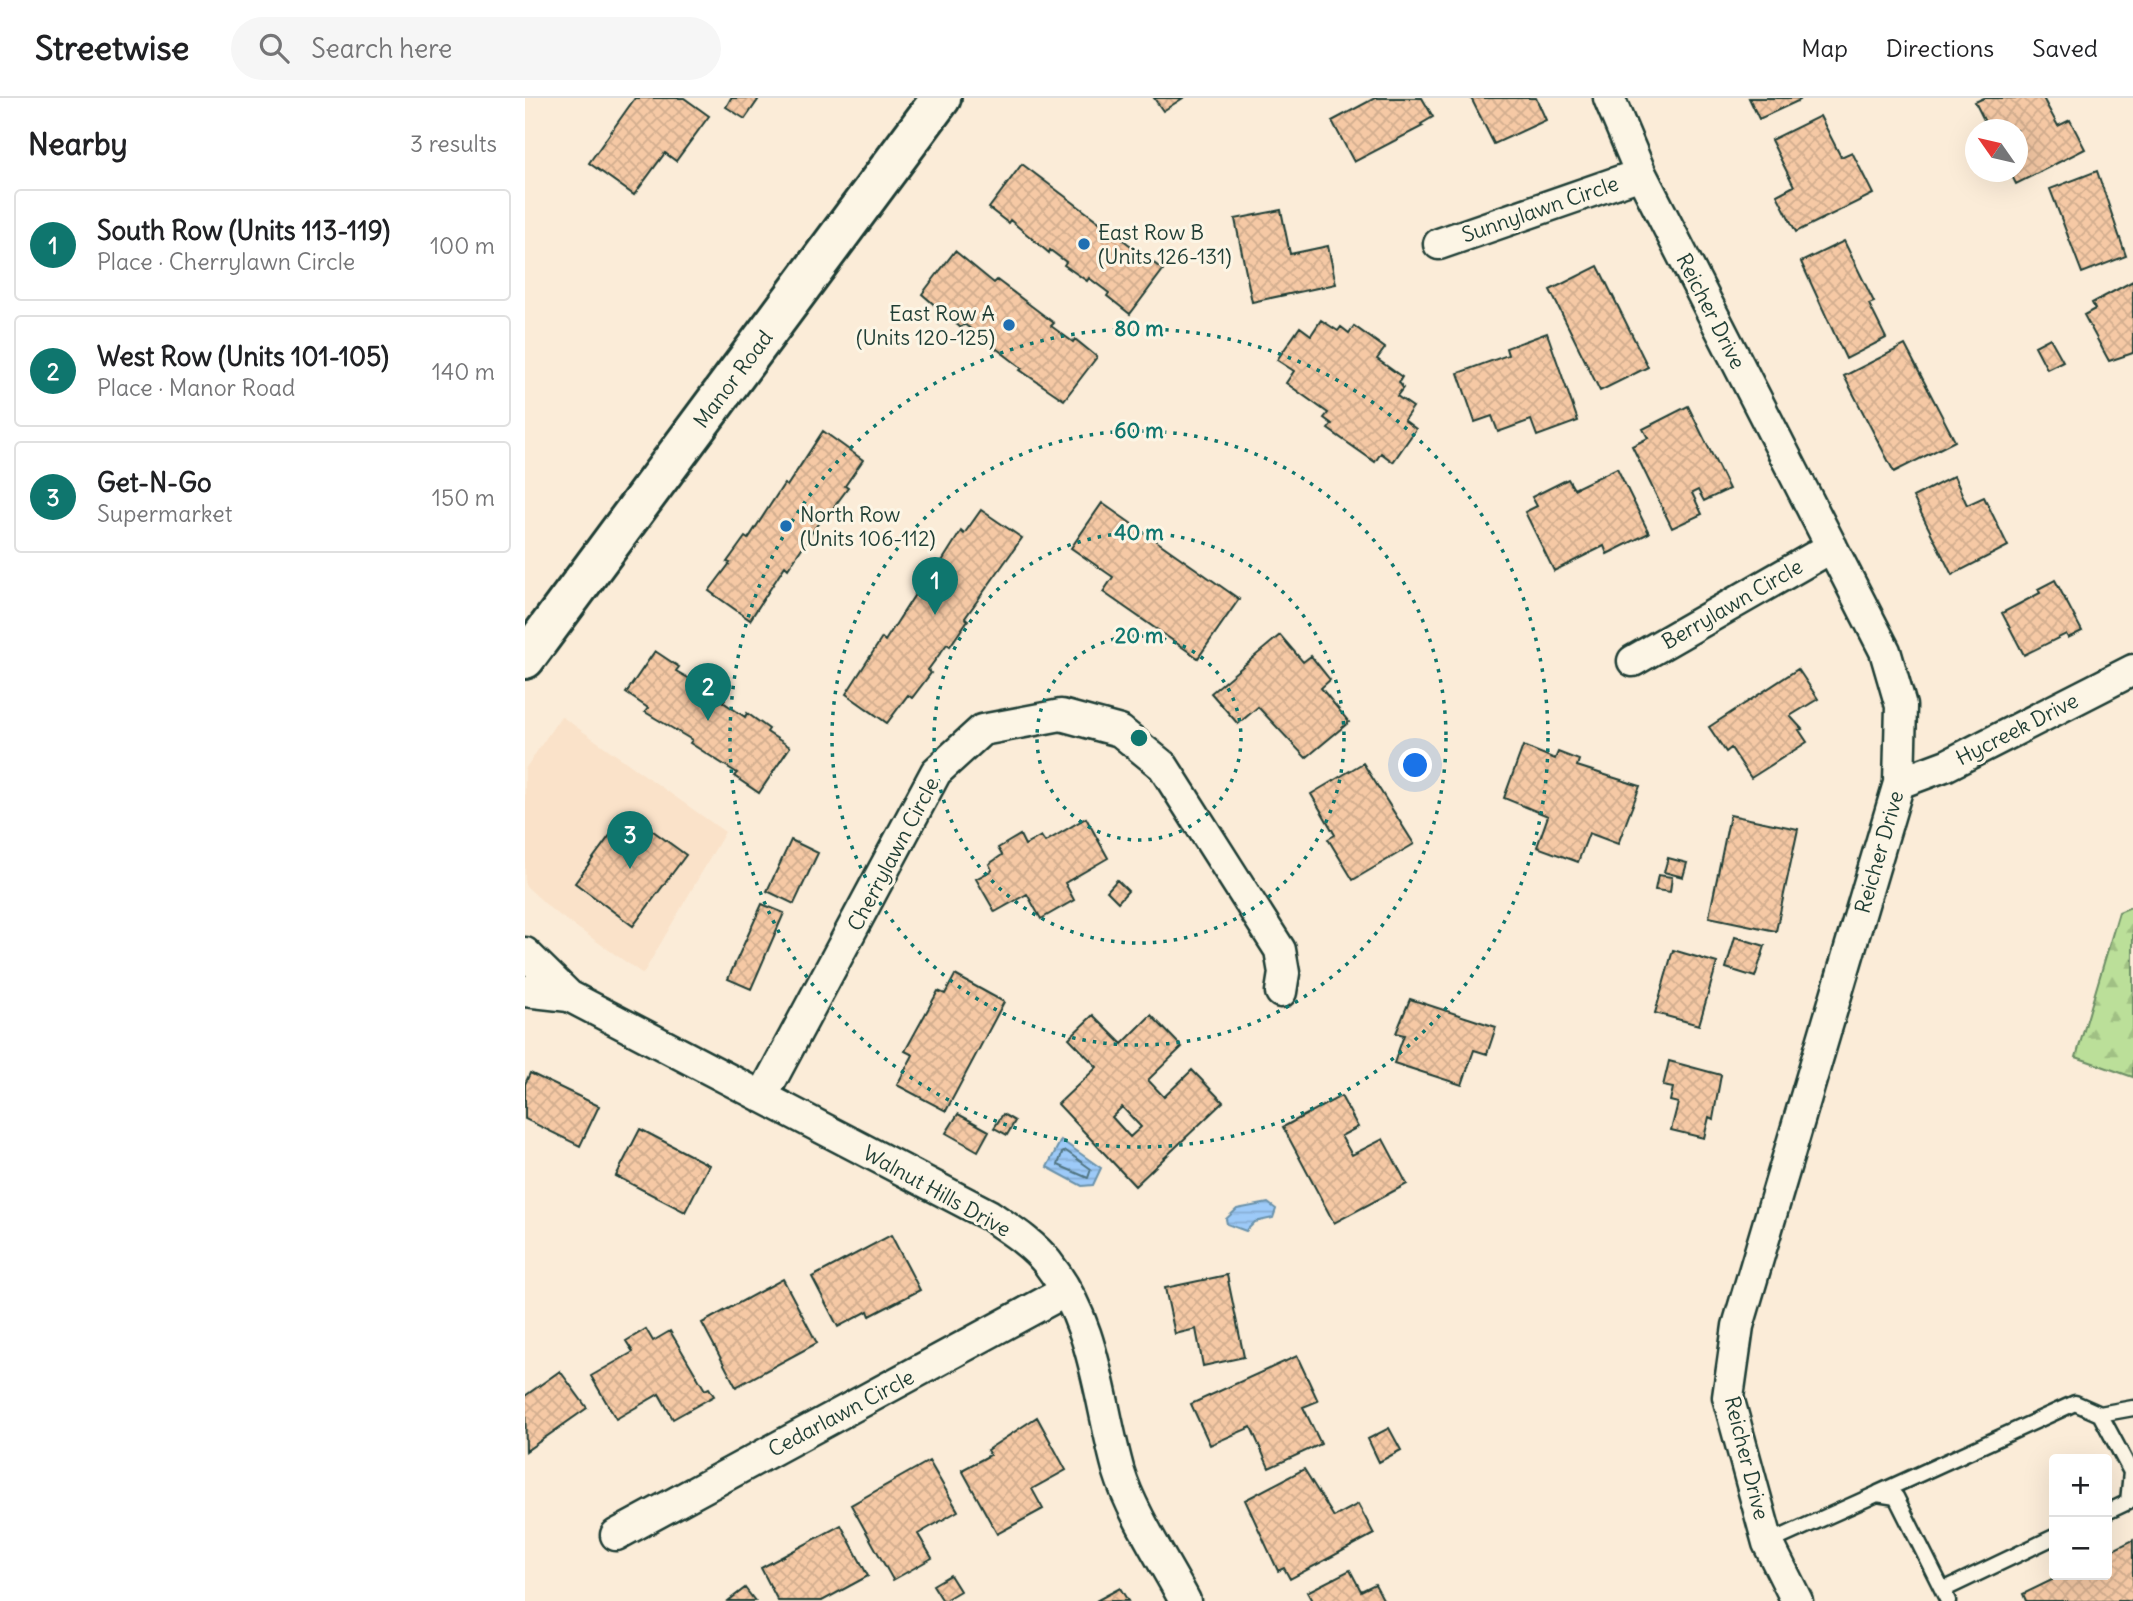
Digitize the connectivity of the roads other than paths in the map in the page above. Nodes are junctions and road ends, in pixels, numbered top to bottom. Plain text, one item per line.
1 (941, 98) edge
2 (1609, 98) edge
3 (1641, 174) junction
4 (1439, 244) dead end
5 (1832, 547) junction
6 (525, 659) edge
7 (1633, 661) dead end
8 (2133, 670) edge
9 (1899, 783) junction
10 (525, 953) edge
11 (525, 991) edge
12 (1281, 992) dead end
13 (569, 996) junction
14 (762, 1097) junction
15 (1066, 1291) junction
16 (2133, 1408) edge
17 (2100, 1414) junction
18 (1877, 1494) junction
19 (2112, 1510) edge
20 (616, 1535) dead end
21 (2049, 1540) edge
22 (1768, 1543) junction
23 (1945, 1595) edge
24 (1185, 1601) edge
25 (1797, 1601) edge

1 - 6 main road, Manor Road
2 - 3 street, Reicher Drive
3 - 4 street, Sunnylawn Circle
3 - 5 street, Reicher Drive
5 - 7 street, Berrylawn Circle
5 - 9 street, Reicher Drive
8 - 9 street, Hycreek Drive
9 - 22 street, Reicher Drive
10 - 13 street, Walnut Hills Drive
11 - 13 street, Walnut Hills Drive
12 - 14 street, Cherrylawn Circle
13 - 14 street, Walnut Hills Drive
14 - 15 street, Walnut Hills Drive
15 - 20 street, Cedarlawn Circle
15 - 24 street, Walnut Hills Drive
16 - 17 lane
17 - 18 lane
17 - 19 lane
18 - 22 lane
18 - 23 lane
21 - 23 lane
22 - 25 street, Reicher Drive

